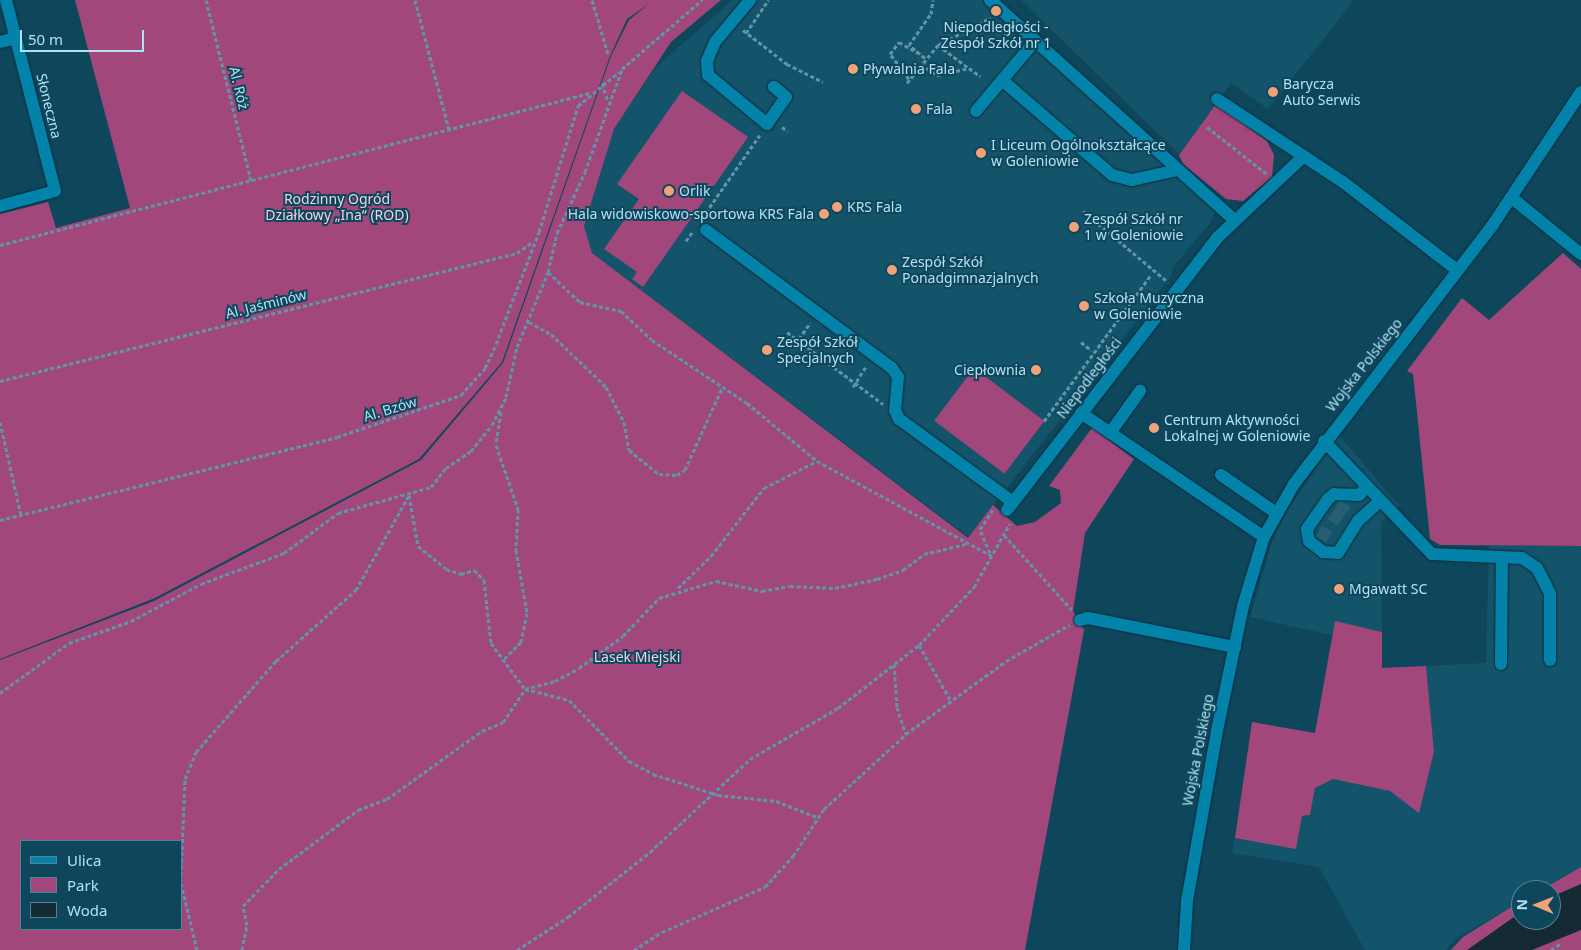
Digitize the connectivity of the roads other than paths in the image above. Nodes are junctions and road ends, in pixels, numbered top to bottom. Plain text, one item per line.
1 (6, 0) edge
2 (750, 0) edge
3 (990, 0) edge
4 (16, 38) junction
5 (1035, 41) junction
6 (0, 42) edge
7 (1002, 80) junction
8 (774, 87) dead end
9 (1581, 92) edge
10 (1217, 100) dead end
11 (976, 111) dead end
12 (1304, 156) junction
13 (1178, 170) junction
14 (1512, 198) junction
15 (0, 206) edge
16 (1233, 220) junction
17 (706, 230) dead end
18 (1581, 254) edge
19 (1457, 270) junction
20 (1140, 391) dead end
21 (1081, 413) junction
22 (1110, 433) junction
23 (1324, 441) junction
24 (1221, 475) dead end
25 (1367, 487) junction
26 (1380, 501) junction
27 (1276, 513) junction
28 (1264, 537) junction
29 (1502, 558) junction
30 (1080, 620) road end
31 (1234, 647) junction
32 (1550, 660) dead end
33 (1501, 664) dead end
34 (1184, 950) edge

1 - 4 street, Słoneczna
2 - 8 street
3 - 5 street
4 - 6 street
4 - 15 street, Słoneczna
5 - 7 street
5 - 13 street
7 - 11 street
7 - 13 street
9 - 14 street, Wojska Polskiego
10 - 12 street
12 - 16 street, Niepodległości
12 - 19 street
13 - 16 street
14 - 18 street
14 - 19 street, Wojska Polskiego
16 - 21 street, Niepodległości
17 - 21 street, Niepodległości
19 - 23 street, Wojska Polskiego
20 - 22 street
21 - 22 street
22 - 28 street
23 - 25 street
23 - 27 street, Wojska Polskiego
24 - 27 street
25 - 26 street
25 - 26 street
26 - 29 street
27 - 28 street, Wojska Polskiego
28 - 31 street, Wojska Polskiego
29 - 32 street
29 - 33 street
30 - 31 street
31 - 34 street, Wojska Polskiego

